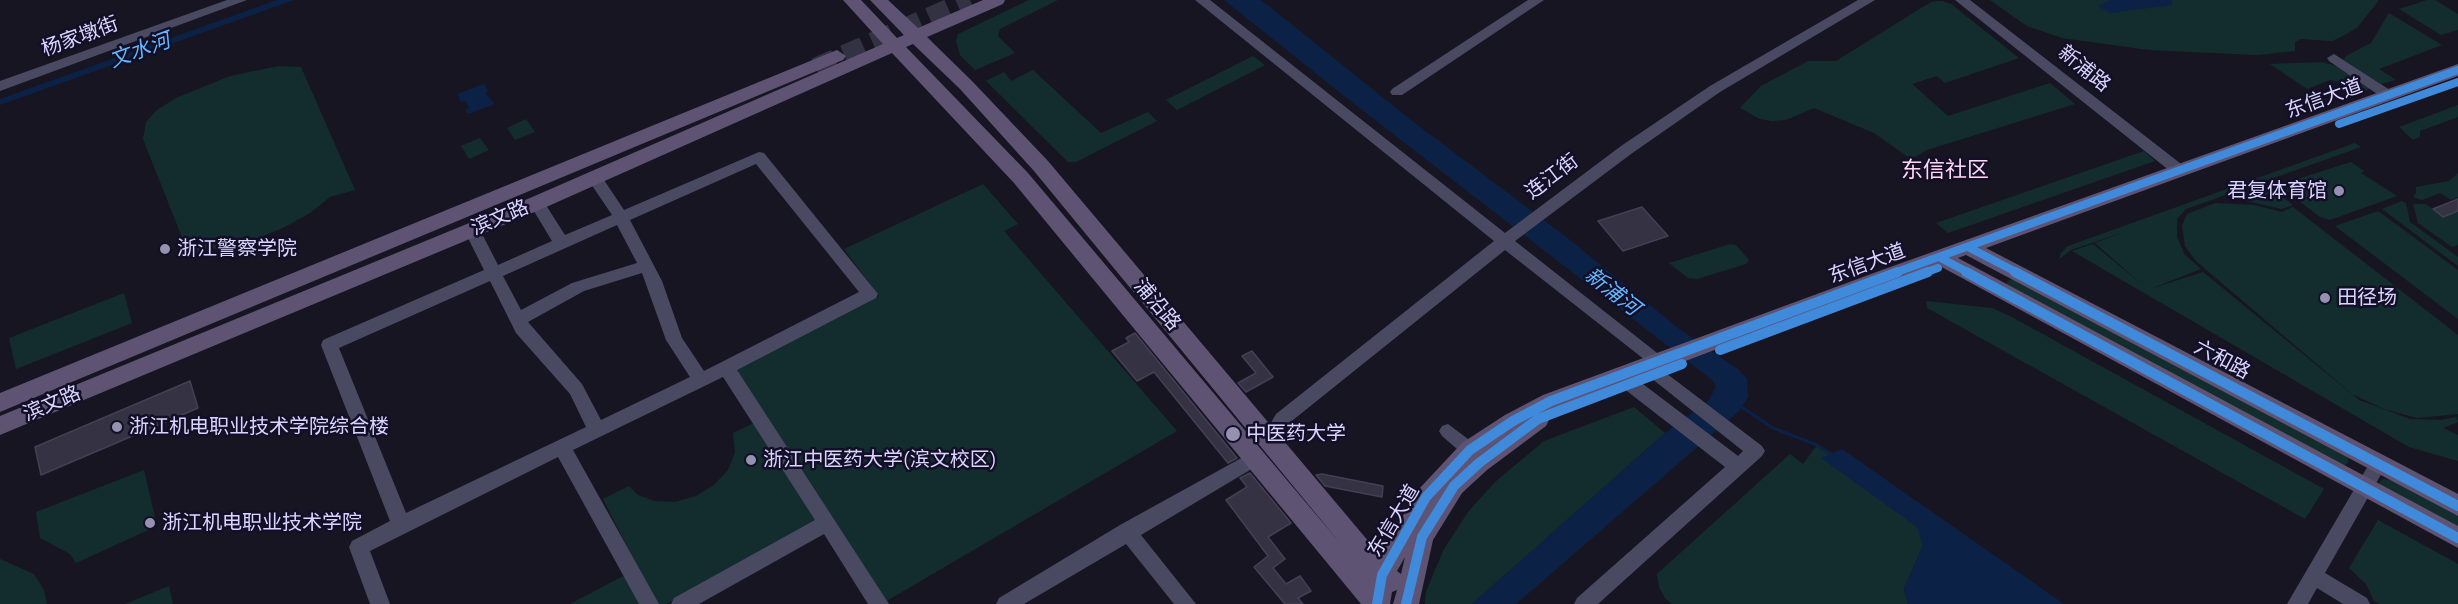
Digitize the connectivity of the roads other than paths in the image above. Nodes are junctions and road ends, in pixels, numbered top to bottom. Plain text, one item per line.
1 (240, 0) edge
2 (851, 0) edge
3 (878, 0) edge
4 (970, 0) edge
5 (997, 0) edge
6 (1202, 0) edge
7 (1537, 0) edge
8 (1868, 0) edge
9 (1962, 0) edge
10 (902, 37) junction
11 (2334, 58) dead end
12 (2458, 70) edge
13 (2458, 82) edge
14 (0, 86) edge
15 (1397, 92) dead end
16 (2388, 95) junction
17 (2180, 171) junction
18 (595, 178) junction
19 (537, 203) junction
20 (621, 217) junction
21 (472, 230) junction
22 (1509, 240) junction
23 (561, 243) junction
24 (1974, 249) junction
25 (1945, 260) junction
26 (645, 266) junction
27 (494, 272) junction
28 (518, 320) junction
29 (1666, 363) junction
30 (726, 367) junction
31 (701, 380) junction
32 (1629, 383) junction
33 (0, 404) edge
34 (1282, 419) junction
35 (1253, 420) junction
36 (0, 426) edge
37 (597, 430) junction
38 (1448, 431) dead end
39 (1270, 440) junction
40 (561, 446) junction
41 (1470, 450) junction
42 (1254, 459) junction
43 (2378, 464) junction
44 (1738, 467) junction
45 (2365, 487) junction
46 (2458, 507) edge
47 (827, 523) junction
48 (401, 524) junction
49 (1127, 531) junction
50 (2458, 538) edge
51 (1383, 575) junction
52 (2313, 576) junction
53 (1407, 597) edge
54 (380, 604) edge
55 (649, 604) edge
56 (681, 604) edge
57 (879, 604) edge
58 (1006, 604) edge
59 (1186, 604) edge
60 (1377, 604) edge
61 (1584, 604) edge
62 (2297, 604) edge
63 (2360, 604) edge

1 - 14 street, 杨家墩街
2 - 10 main road, 浦沿路
3 - 10 main road, 浦沿路
4 - 10 main road, 滨文路
5 - 10 main road, 滨文路
6 - 22 street
7 - 15 street
8 - 22 street, 连江街
9 - 17 street, 新浦路
10 - 18 main road, 滨文路
10 - 33 main road, 滨文路
10 - 35 main road, 浦沿路
10 - 42 main road, 浦沿路
11 - 16 street
12 - 16 main road, 东信大道
13 - 24 main road, 东信大道
16 - 17 main road, 东信大道
17 - 24 main road, 东信大道
18 - 19 main road, 滨文路
18 - 20 street
19 - 21 main road, 滨文路
19 - 23 street
20 - 23 street
20 - 26 street
20 - 30 street
21 - 27 street
21 - 36 main road, 滨文路
22 - 29 street
22 - 34 street, 连江街
23 - 27 street
24 - 25 main road, 东信大道
24 - 43 main road, 六和路
25 - 29 main road, 东信大道
25 - 45 main road
26 - 28 street
26 - 31 street
27 - 28 street
27 - 48 street
28 - 37 street
29 - 32 main road, 东信大道
29 - 41 main road, 东信大道
29 - 44 street
30 - 31 street
30 - 47 street
31 - 37 street
32 - 44 street
32 - 53 main road, 东信大道
34 - 35 street
34 - 39 street, 连江街
35 - 39 main road, 浦沿路
37 - 40 street
38 - 41 street
39 - 51 main road, 浦沿路
40 - 48 street
40 - 55 street
41 - 51 main road, 东信大道
42 - 49 street
42 - 60 main road, 浦沿路
43 - 45 street
43 - 46 main road, 六和路
44 - 61 street
45 - 50 main road
45 - 52 street
47 - 56 street
47 - 57 street
48 - 54 street
49 - 58 street
49 - 59 street
51 - 53 main road, 浦沿路
51 - 60 main road, 东信大道
52 - 62 street
52 - 63 street
53 - 60 main road

